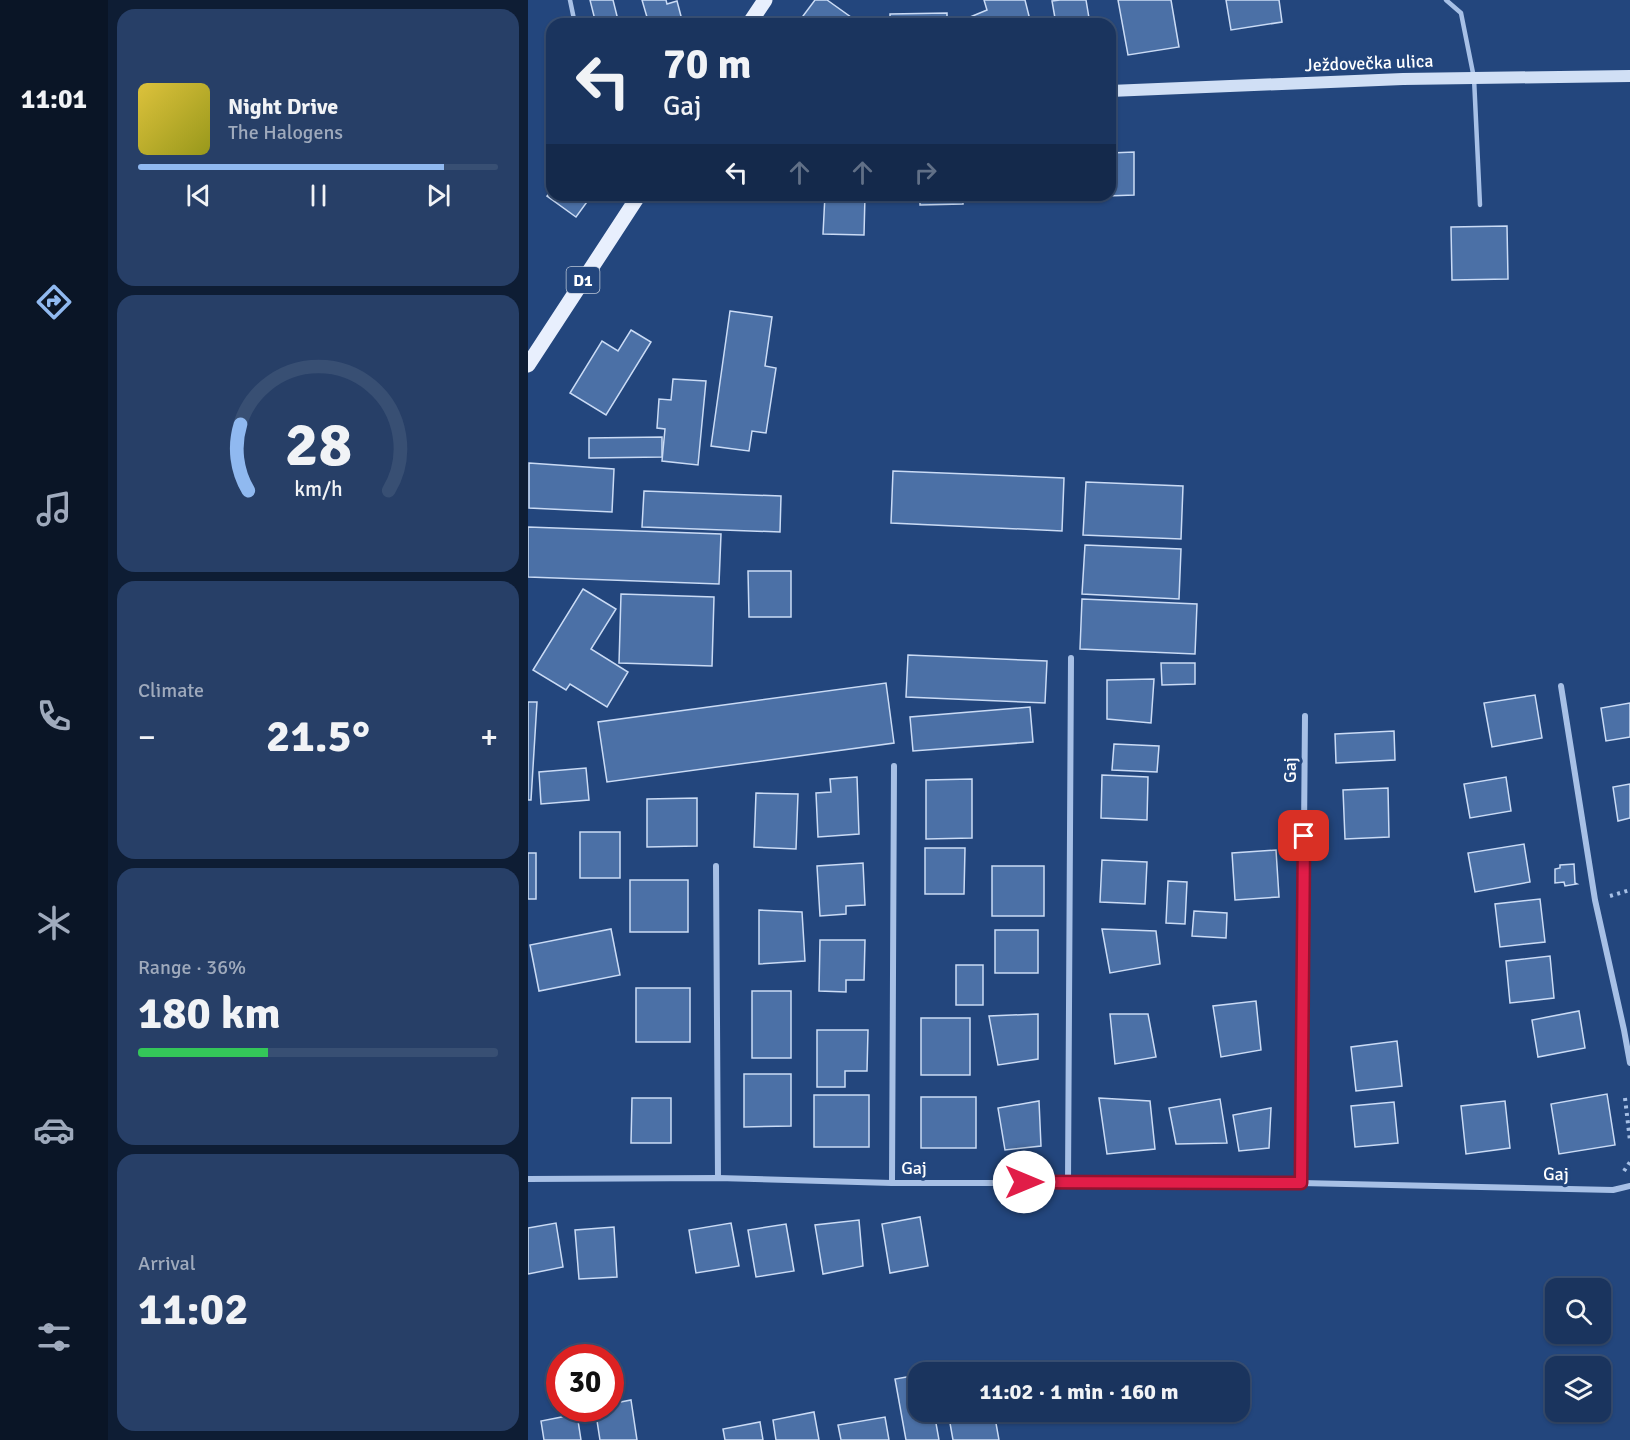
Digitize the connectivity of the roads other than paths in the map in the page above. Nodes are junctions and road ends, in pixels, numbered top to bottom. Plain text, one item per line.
1 (570, 0) edge
2 (765, 0) edge
3 (1446, 0) edge
4 (574, 18) edge
5 (753, 18) edge
6 (1630, 76) edge
7 (1474, 78) junction
8 (1116, 91) edge
9 (635, 201) edge
10 (1480, 205) dead end
11 (528, 365) edge
12 (1071, 658) dead end
13 (1561, 686) dead end
14 (1305, 716) dead end
15 (894, 766) dead end
16 (716, 866) dead end
17 (1630, 1063) edge
18 (718, 1178) junction
19 (528, 1179) edge
20 (1068, 1182) junction
21 (892, 1183) junction
22 (1301, 1183) junction
23 (1630, 1186) edge

1 - 4 lane
2 - 5 main road
3 - 7 lane
6 - 7 main road, Ježdovečka ulica
7 - 8 main road, Ježdovečka ulica
7 - 10 lane
9 - 11 main road, D1
12 - 20 street
13 - 17 street
14 - 22 street, Gaj
15 - 21 street
16 - 18 street
18 - 19 street, Gaj
18 - 21 street, Gaj
20 - 21 street, Gaj
20 - 22 street, Gaj
22 - 23 street, Gaj

